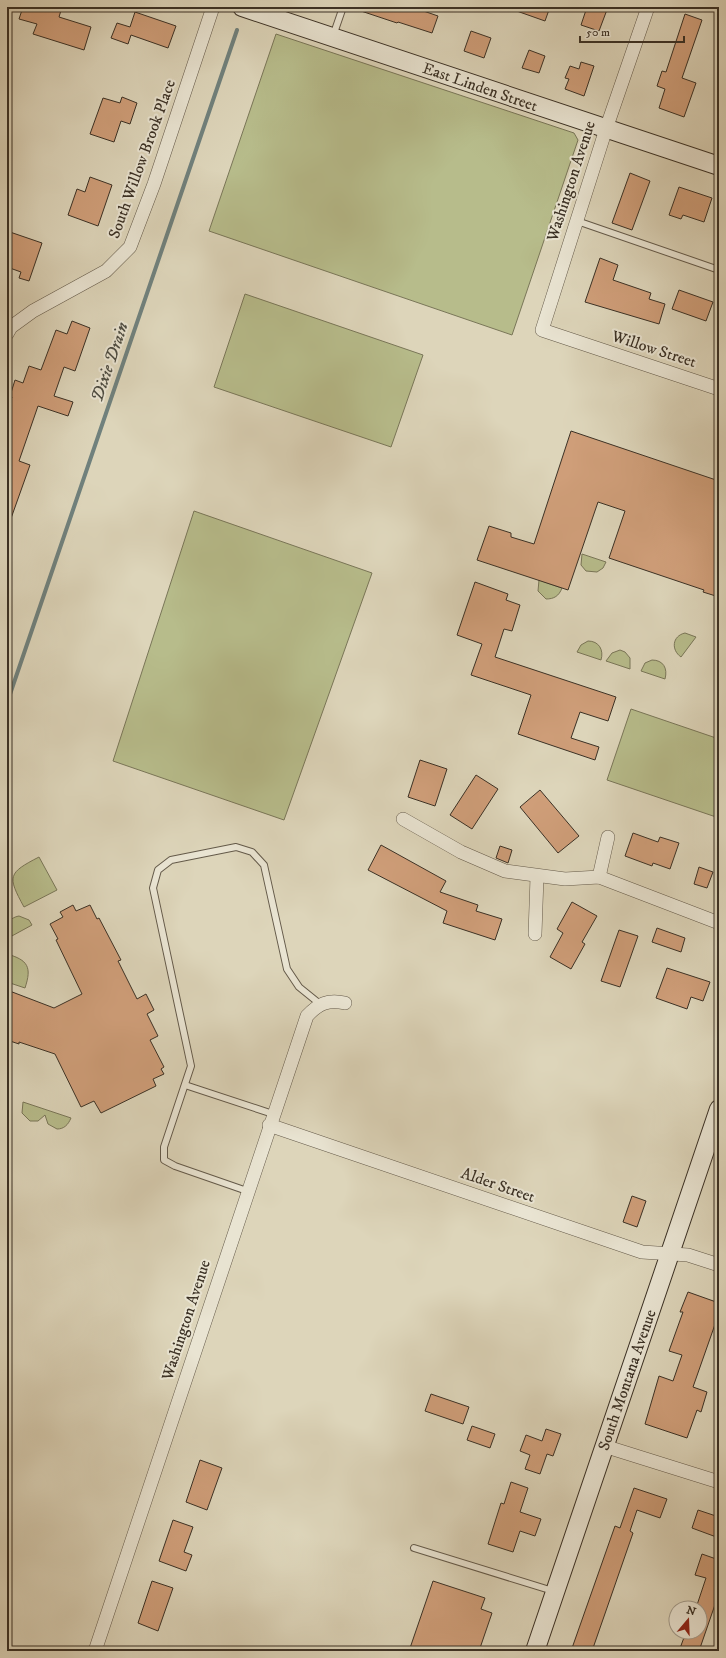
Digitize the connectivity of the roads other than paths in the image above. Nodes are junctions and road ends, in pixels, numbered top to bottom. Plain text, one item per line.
1 (213, 7) edge
2 (242, 7) edge
3 (343, 7) edge
4 (648, 7) edge
5 (332, 37) junction
6 (606, 129) junction
7 (719, 166) edge
8 (577, 221) junction
9 (719, 270) edge
10 (7, 334) edge
11 (579, 342) joint
12 (719, 389) edge
13 (404, 819) dead end
14 (608, 836) dead end
15 (537, 877) junction
16 (599, 877) junction
17 (719, 923) edge
18 (535, 934) dead end
19 (345, 1003) dead end
20 (320, 1004) junction
21 (185, 1085) junction
22 (719, 1109) edge
23 (271, 1120) junction
24 (247, 1192) junction
25 (670, 1254) junction
26 (719, 1265) edge
27 (604, 1446) junction
28 (719, 1482) edge
29 (414, 1548) dead end
30 (555, 1592) junction
31 (94, 1651) edge
32 (535, 1651) edge

1 - 10 street, South Willow Brook Place
2 - 5 street, East Linden Street
3 - 5 lane
4 - 6 street, Washington Avenue
5 - 6 street, East Linden Street
6 - 7 street, East Linden Street
6 - 8 street, Washington Avenue
8 - 9 lane
8 - 11 street, Washington Avenue
11 - 12 street, Willow Street
13 - 15 street
14 - 16 street
15 - 16 street
15 - 18 street
16 - 17 street
19 - 20 street
20 - 21 lane
20 - 23 street, Washington Avenue
21 - 23 lane
21 - 24 lane
22 - 25 street, South Montana Avenue
23 - 24 street, Washington Avenue
23 - 25 street, Alder Street
24 - 31 street, Washington Avenue
25 - 26 street, Alder Street
25 - 27 street, South Montana Avenue
27 - 28 street
27 - 30 street, South Montana Avenue
29 - 30 lane
30 - 32 street, South Montana Avenue

